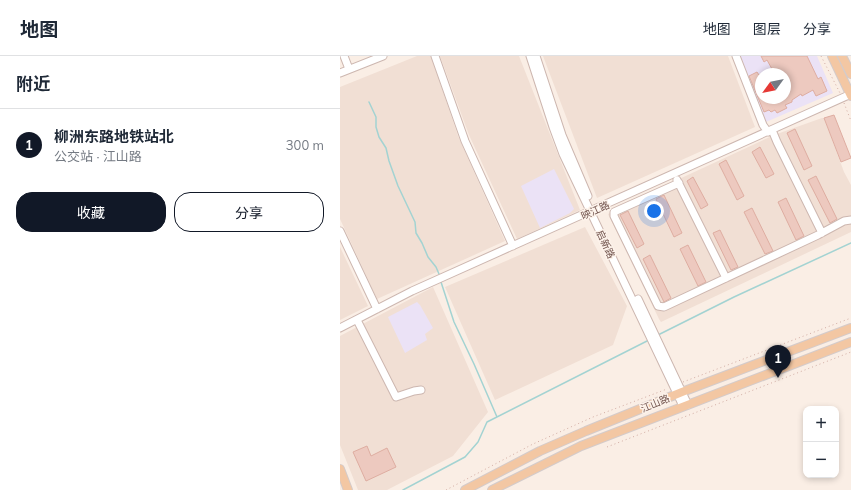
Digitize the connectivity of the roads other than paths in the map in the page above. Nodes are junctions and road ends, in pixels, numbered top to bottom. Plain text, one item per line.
1 (344, 56) edge
2 (383, 56) edge
3 (435, 56) edge
4 (530, 56) edge
5 (536, 56) edge
6 (736, 56) edge
7 (832, 56) edge
8 (842, 56) edge
9 (349, 69) junction
10 (340, 73) edge
11 (851, 74) edge
12 (851, 95) edge
13 (770, 131) junction
14 (674, 174) junction
15 (679, 183) junction
16 (592, 211) junction
17 (851, 220) edge
18 (340, 231) edge
19 (822, 233) junction
20 (513, 246) junction
21 (726, 278) junction
22 (377, 309) junction
23 (357, 320) junction
24 (340, 328) edge
25 (851, 328) edge
26 (851, 342) edge
27 (421, 390) dead end
28 (679, 393) junction
29 (685, 405) junction
30 (340, 469) edge
31 (348, 490) edge
32 (465, 490) edge
33 (492, 490) edge

1 - 9 street
2 - 9 street
3 - 20 street
4 - 16 street, 启新路
5 - 16 street, 启新路
6 - 13 street
7 - 12 main road
8 - 11 main road
9 - 10 street
12 - 13 street, 映江路
13 - 14 street, 映江路
13 - 19 street
14 - 15 street
14 - 16 street, 映江路
15 - 21 street
15 - 21 street
16 - 20 street, 映江路
16 - 28 street, 启新路
17 - 19 street
18 - 22 street
19 - 21 street
20 - 22 street, 映江路
22 - 23 street, 映江路
23 - 24 street, 映江路
23 - 27 street
25 - 28 main road, 江山路
26 - 29 main road, 江山路
28 - 29 street, 启新路
28 - 32 main road, 江山路
29 - 33 main road, 江山路
30 - 31 main road

